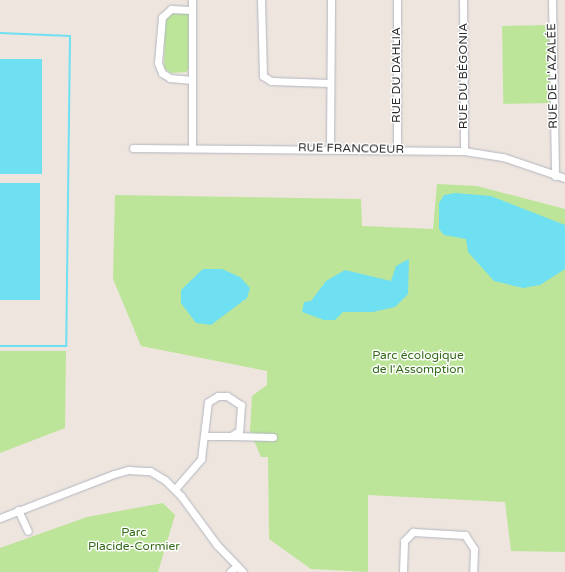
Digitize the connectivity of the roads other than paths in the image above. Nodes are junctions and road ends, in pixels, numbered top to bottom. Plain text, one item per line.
1 (192, 0) edge
2 (261, 0) edge
3 (331, 0) edge
4 (397, 0) edge
5 (463, 0) edge
6 (552, 0) edge
7 (192, 10) junction
8 (192, 80) junction
9 (330, 83) junction
10 (192, 146) junction
11 (133, 148) dead end
12 (330, 149) junction
13 (397, 150) junction
14 (464, 151) junction
15 (555, 176) junction
16 (565, 178) edge
17 (206, 436) junction
18 (231, 436) junction
19 (273, 437) dead end
20 (175, 489) junction
21 (18, 510) junction
22 (0, 518) edge
23 (28, 531) dead end
24 (237, 566) junction
25 (230, 572) edge
26 (243, 572) edge
27 (403, 572) edge
28 (473, 572) edge

1 - 7 street
2 - 9 street
3 - 9 street
4 - 13 street, RUE DU DAHLIA
5 - 14 street, RUE DU BÉGONIA
6 - 15 street, RUE DE L'AZALÉE
7 - 8 street
7 - 8 street
8 - 10 street
9 - 12 street
10 - 11 street, RUE FRANCOEUR
10 - 12 street, RUE FRANCOEUR
12 - 13 street, RUE FRANCOEUR
13 - 14 street, RUE FRANCOEUR
14 - 15 street, RUE FRANCOEUR
15 - 16 street, RUE FRANCOEUR
17 - 18 street
17 - 18 street
17 - 20 street
18 - 19 street
20 - 21 street
20 - 24 street
21 - 22 street
21 - 23 street
24 - 25 street
24 - 26 street
27 - 28 street

